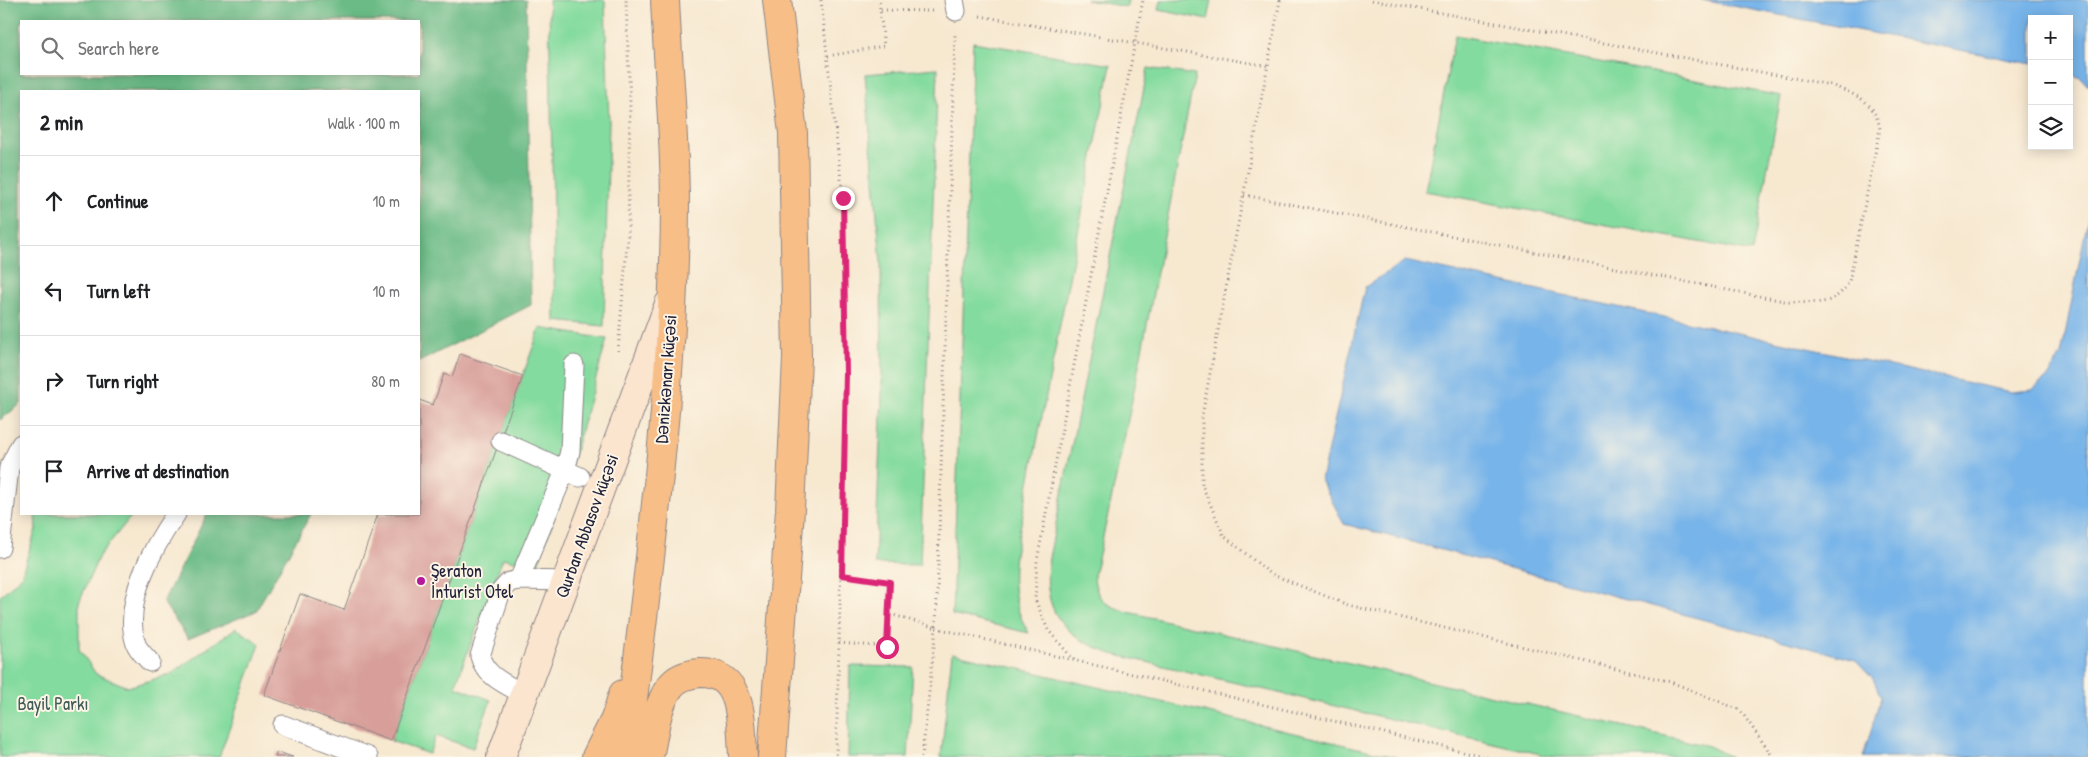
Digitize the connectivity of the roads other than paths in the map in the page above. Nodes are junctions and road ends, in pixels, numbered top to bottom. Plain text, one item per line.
1 (665, 0) edge
2 (777, 0) edge
3 (672, 295) junction
4 (574, 365) dead end
5 (501, 442) dead end
6 (20, 446) edge
7 (573, 474) junction
8 (175, 515) edge
9 (0, 548) edge
10 (520, 580) junction
11 (568, 581) junction
12 (641, 636) junction
13 (150, 662) dead end
14 (525, 695) junction
15 (283, 725) dead end
16 (368, 757) edge
17 (501, 757) edge
18 (596, 757) edge
19 (626, 757) edge
20 (649, 757) edge
21 (743, 757) edge
22 (772, 757) edge

1 - 3 highway, Dənizkənarı küçəsi
2 - 22 highway
3 - 11 street, Qurban Abbasov küçəsi
3 - 12 highway, Dənizkənarı küçəsi
4 - 7 lane
5 - 7 lane
6 - 9 lane
7 - 10 lane
8 - 13 lane
10 - 11 lane
10 - 14 lane
11 - 14 street, Qurban Abbasov küçəsi
12 - 18 highway
12 - 19 highway, Dənizkənarı küçəsi
14 - 17 street, Qurban Abbasov küçəsi
15 - 16 lane
20 - 21 highway

